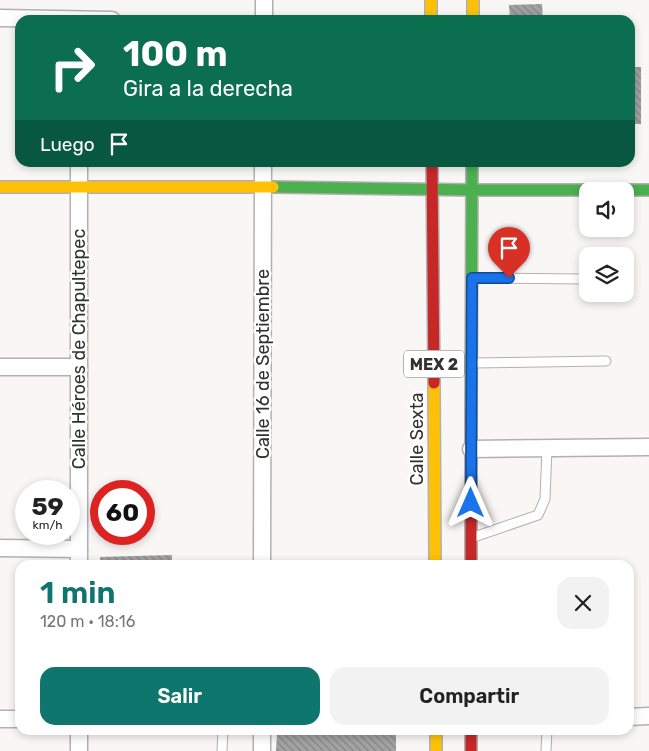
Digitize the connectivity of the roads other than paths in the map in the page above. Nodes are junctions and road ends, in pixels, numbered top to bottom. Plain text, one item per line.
1 (264, 0) edge
2 (431, 0) edge
3 (473, 0) edge
4 (264, 15) edge
5 (432, 15) edge
6 (473, 15) edge
7 (0, 18) edge
8 (15, 18) edge
9 (79, 167) edge
10 (263, 167) edge
11 (432, 167) edge
12 (472, 167) edge
13 (0, 187) edge
14 (79, 187) junction
15 (263, 187) junction
16 (433, 190) junction
17 (472, 190) junction
18 (649, 190) edge
19 (472, 278) junction
20 (579, 279) edge
21 (606, 361) dead end
22 (472, 364) junction
23 (0, 367) edge
24 (79, 367) junction
25 (649, 447) edge
26 (547, 448) junction
27 (471, 449) junction
28 (471, 538) junction
29 (0, 548) edge
30 (79, 557) edge
31 (262, 560) edge
32 (435, 560) edge
33 (471, 560) edge
34 (649, 716) edge
35 (634, 717) edge
36 (0, 719) edge
37 (15, 719) edge
38 (79, 735) edge
39 (223, 735) edge
40 (262, 735) edge
41 (436, 735) edge
42 (471, 735) edge
43 (547, 735) edge
44 (79, 751) edge
45 (222, 751) edge
46 (262, 751) edge
47 (436, 751) edge
48 (471, 751) edge
49 (546, 751) edge

1 - 4 street
2 - 5 main road
3 - 6 main road
7 - 8 street
9 - 14 street, Calle Héroes de Chapultepec
10 - 15 street, Calle 16 de Septiembre
11 - 16 main road, Calle Sexta / MEX 2
12 - 17 main road, MEX 2
13 - 14 main road
14 - 15 main road
14 - 24 street, Calle Héroes de Chapultepec
15 - 16 main road
15 - 31 street, Calle 16 de Septiembre
16 - 17 main road
16 - 32 main road, Calle Sexta / MEX 2
17 - 18 main road
17 - 19 main road, MEX 2
19 - 20 lane
19 - 22 main road, MEX 2
21 - 22 lane
22 - 27 main road, MEX 2
23 - 24 street
24 - 30 street, Calle Héroes de Chapultepec
25 - 26 street
26 - 27 street
26 - 28 lane
27 - 28 main road, MEX 2
28 - 33 main road, MEX 2
29 - 30 street
34 - 35 street
36 - 37 street
38 - 44 street
39 - 45 lane
40 - 46 street
41 - 47 main road
42 - 48 main road
43 - 49 lane

